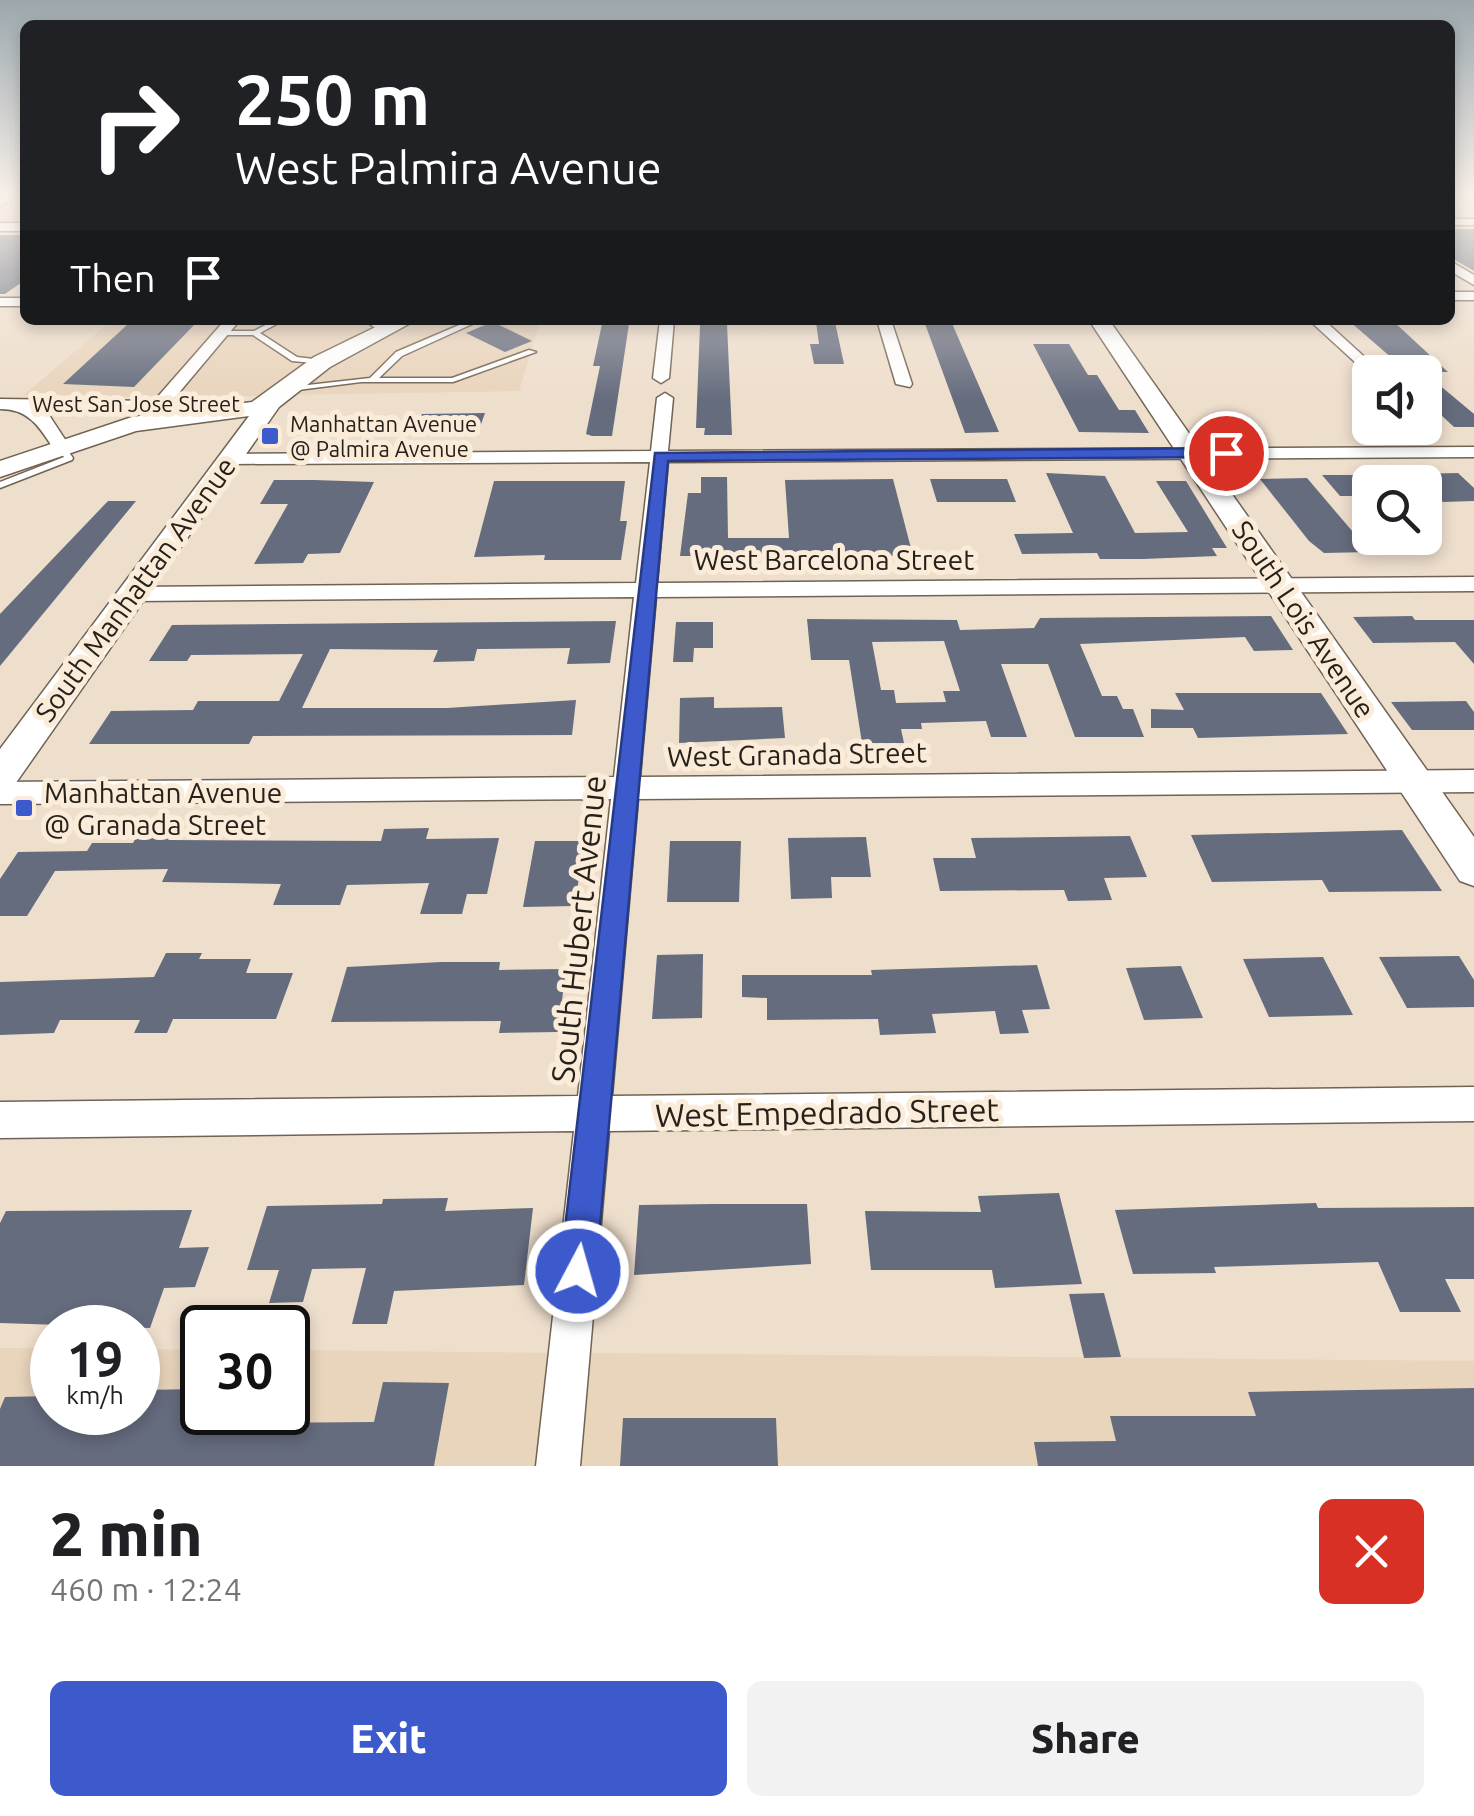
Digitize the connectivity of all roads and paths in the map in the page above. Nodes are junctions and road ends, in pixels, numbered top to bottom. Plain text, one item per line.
1 (229, 325) edge
2 (271, 325) edge
3 (376, 325) edge
4 (465, 325) edge
5 (667, 325) edge
6 (886, 325) edge
7 (1102, 325) edge
8 (1322, 325) edge
9 (221, 334) junction
10 (255, 334) junction
11 (532, 352) dead end
12 (1355, 355) edge
13 (319, 364) junction
14 (361, 380) junction
15 (372, 380) junction
16 (904, 384) dead end
17 (277, 397) junction
18 (8, 404) edge
19 (150, 410) junction
20 (54, 438) junction
21 (0, 446) edge
22 (236, 450) junction
23 (1474, 452) edge
24 (1191, 454) junction
25 (661, 456) junction
26 (0, 469) edge
27 (0, 484) edge
28 (1474, 584) edge
29 (1281, 586) junction
30 (648, 590) junction
31 (134, 594) junction
32 (0, 777) edge
33 (1414, 781) junction
34 (1474, 781) edge
35 (627, 788) junction
36 (0, 793) edge
37 (1474, 869) edge
38 (1474, 1104) edge
39 (594, 1114) junction
40 (0, 1120) edge
41 (558, 1466) edge

1 - 9 street
2 - 10 lane
3 - 13 street
4 - 15 lane
5 - 25 street, South Hubert Avenue
6 - 16 street
7 - 24 street, South Lois Avenue
8 - 12 street
9 - 10 lane
9 - 19 street
10 - 13 lane
11 - 15 lane
13 - 14 lane
13 - 17 street
14 - 15 lane
14 - 17 lane
17 - 19 street
17 - 22 street, South Manhattan Avenue
18 - 19 street, West San Jose Street
18 - 20 street
19 - 20 street
19 - 22 street
20 - 21 street
20 - 26 street
20 - 27 lane
22 - 25 street
22 - 31 street, South Manhattan Avenue
23 - 24 street
24 - 25 street
24 - 29 street, South Lois Avenue
25 - 30 street, South Hubert Avenue
28 - 29 street, West Barcelona Street
29 - 30 street, West Barcelona Street
29 - 33 street, South Lois Avenue
30 - 31 street, West Barcelona Street
30 - 35 street, South Hubert Avenue
31 - 32 street, South Manhattan Avenue
33 - 34 street, West Granada Street
33 - 35 street, West Granada Street
33 - 37 street, South Lois Avenue
35 - 36 street, West Granada Street
35 - 39 street, South Hubert Avenue
38 - 39 street, West Empedrado Street
39 - 40 street, West Empedrado Street
39 - 41 street, South Hubert Avenue

